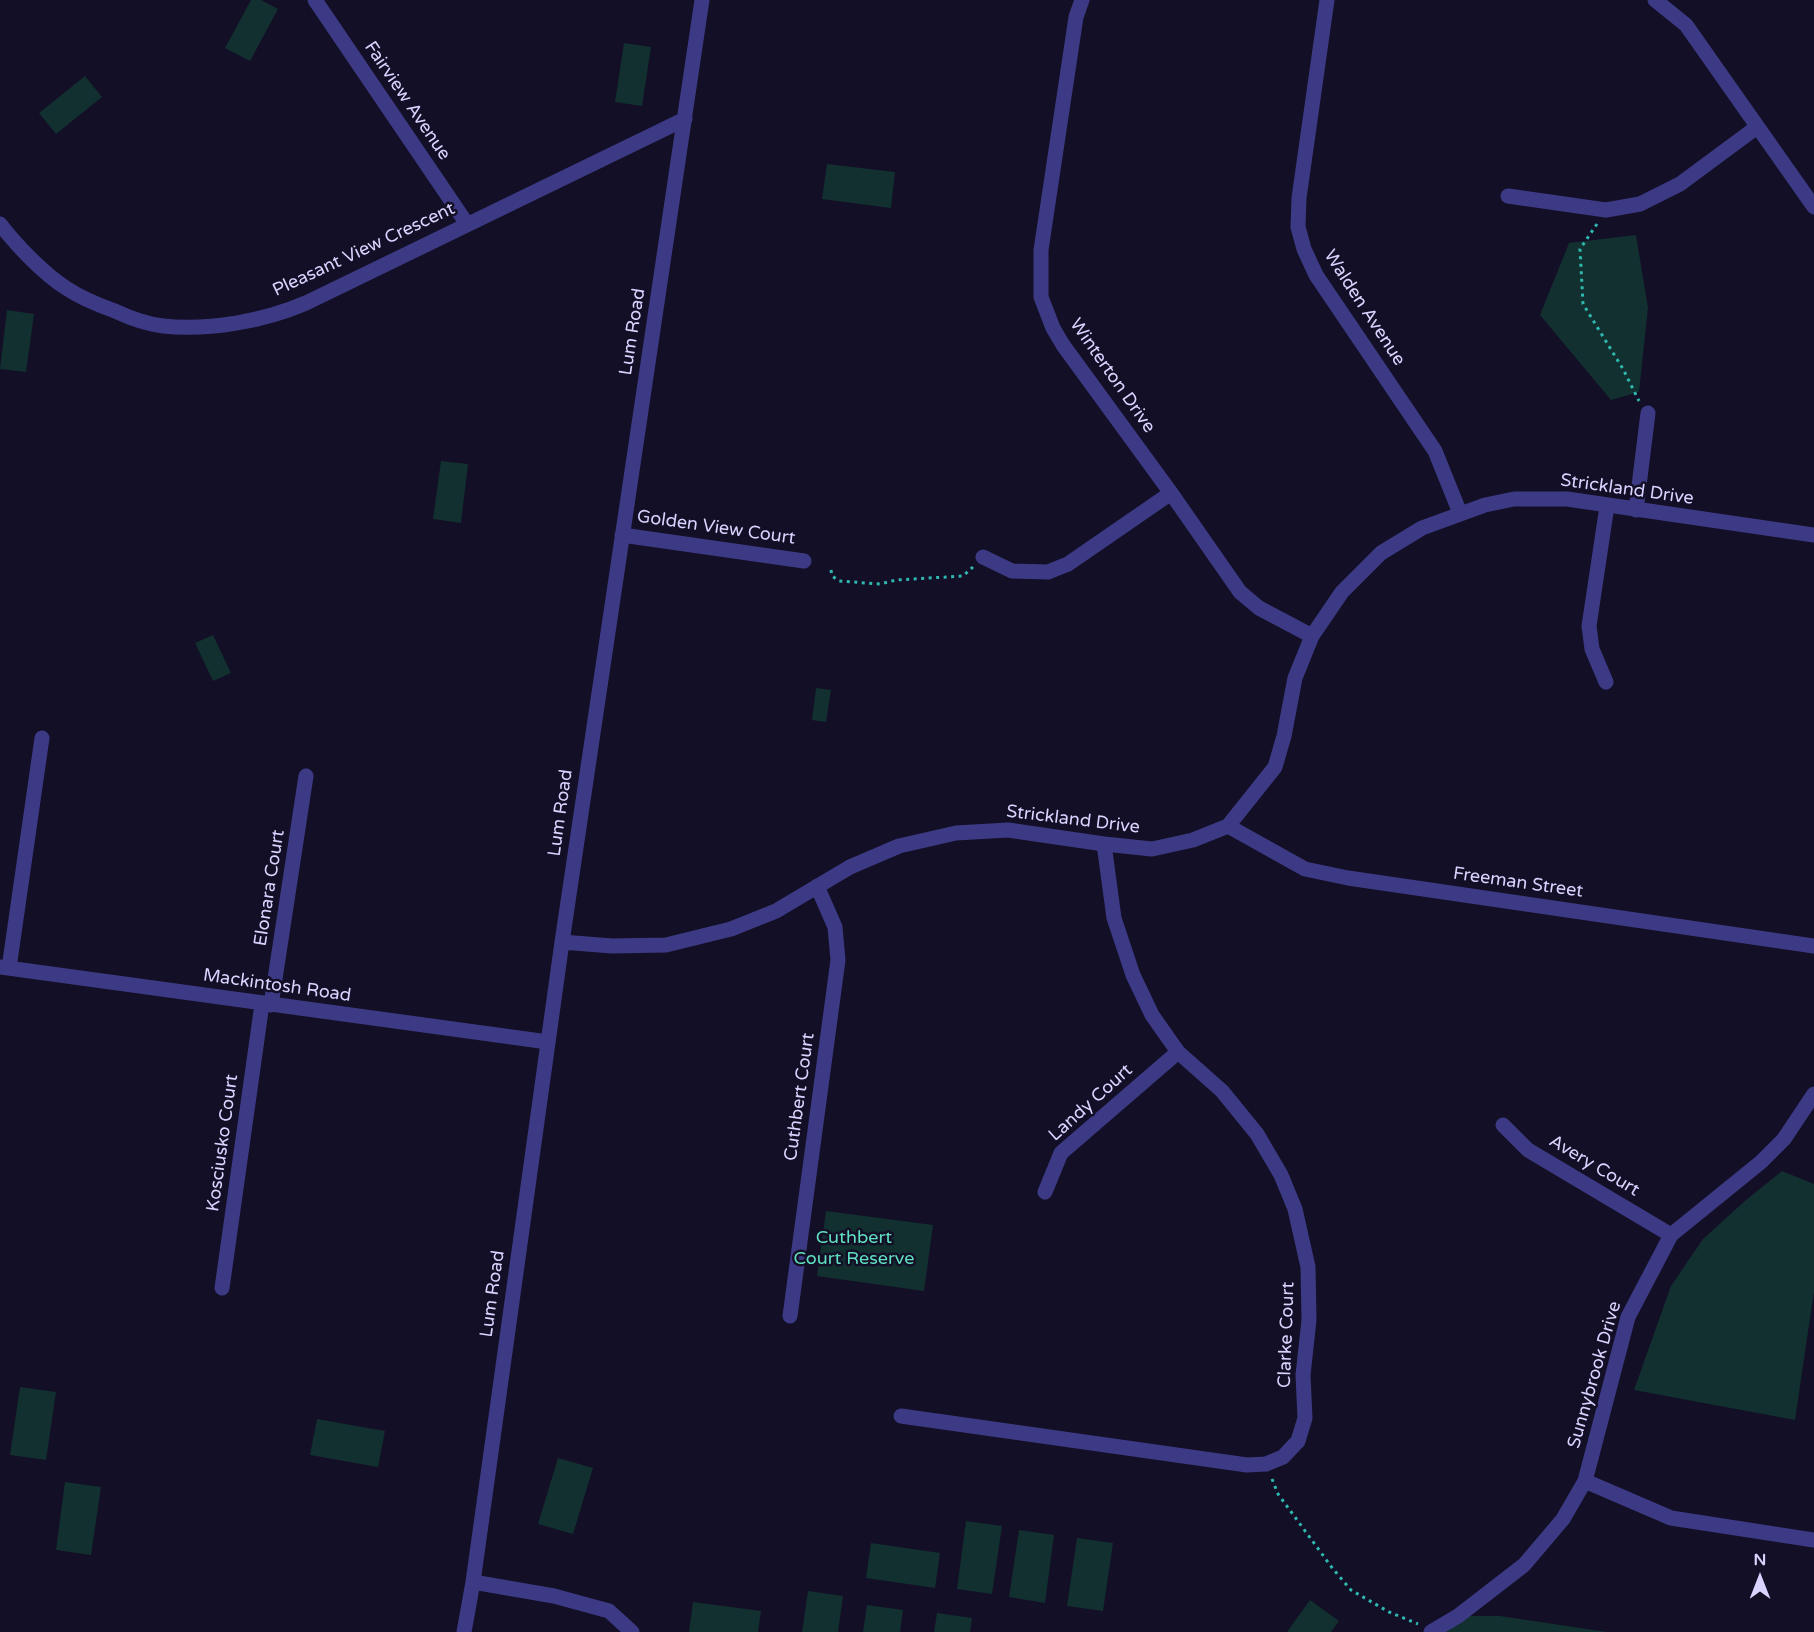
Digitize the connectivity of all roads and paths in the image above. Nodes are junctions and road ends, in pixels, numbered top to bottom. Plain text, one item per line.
1 (315, 0) edge
2 (702, 0) edge
3 (1082, 0) edge
4 (1327, 0) edge
5 (1655, 0) edge
6 (685, 119) junction
7 (1757, 127) junction
8 (1508, 196) dead end
9 (1814, 207) edge
10 (1606, 210) junction
11 (467, 224) junction
12 (0, 225) edge
13 (1648, 413) joint
14 (1171, 493) junction
15 (1607, 506) junction
16 (1635, 510) junction
17 (1460, 513) junction
18 (622, 535) junction
19 (1814, 535) edge
20 (983, 557) joint
21 (804, 561) dead end
22 (831, 570) dead end
23 (1312, 636) junction
24 (1606, 682) dead end
25 (42, 738) dead end
26 (306, 776) dead end
27 (1228, 826) junction
28 (1104, 844) junction
29 (817, 886) junction
30 (562, 942) junction
31 (1814, 946) edge
32 (5, 967) edge
33 (267, 1004) junction
34 (548, 1042) junction
35 (1178, 1052) junction
36 (1814, 1094) edge
37 (1503, 1125) dead end
38 (1045, 1192) dead end
39 (1671, 1235) junction
40 (222, 1288) dead end
41 (790, 1316) dead end
42 (901, 1416) dead end
43 (1266, 1464) junction
44 (1585, 1481) junction
45 (1814, 1540) edge
46 (472, 1582) junction
47 (1432, 1631) edge
48 (464, 1632) edge
49 (632, 1632) edge

1 - 11 street, Fairview Avenue
2 - 6 street, Lum Road
3 - 14 street, Winterton Drive
4 - 17 street, Walden Avenue
5 - 7 street
6 - 11 street, Pleasant View Crescent
6 - 18 street, Lum Road
7 - 9 street
7 - 10 street
8 - 10 street
10 - 13 path
11 - 12 street, Pleasant View Crescent
13 - 16 street
14 - 20 street
14 - 23 street, Winterton Drive
15 - 16 street, Strickland Drive
15 - 17 street, Strickland Drive
15 - 24 street
16 - 19 street, Strickland Drive
17 - 23 street, Strickland Drive
18 - 21 street, Golden View Court
18 - 30 street, Lum Road
20 - 22 path
23 - 27 street, Strickland Drive
25 - 32 street
26 - 33 street, Elonara Court
27 - 28 street, Strickland Drive
27 - 31 street, Freeman Street
28 - 29 street, Strickland Drive
28 - 35 street, Clarke Court
29 - 30 street, Strickland Drive
29 - 41 street, Cuthbert Court
30 - 34 street, Lum Road
32 - 33 street, Mackintosh Road
33 - 34 street, Mackintosh Road
33 - 40 street, Kosciusko Court
34 - 46 street, Lum Road
35 - 38 street, Landy Court
35 - 43 street, Clarke Court
36 - 39 street, Sunnybrook Drive
37 - 39 street, Avery Court
39 - 44 street, Sunnybrook Drive
42 - 43 street
43 - 47 path
44 - 45 street
44 - 47 street, Sunnybrook Drive
46 - 48 street, Lum Road
46 - 49 street

